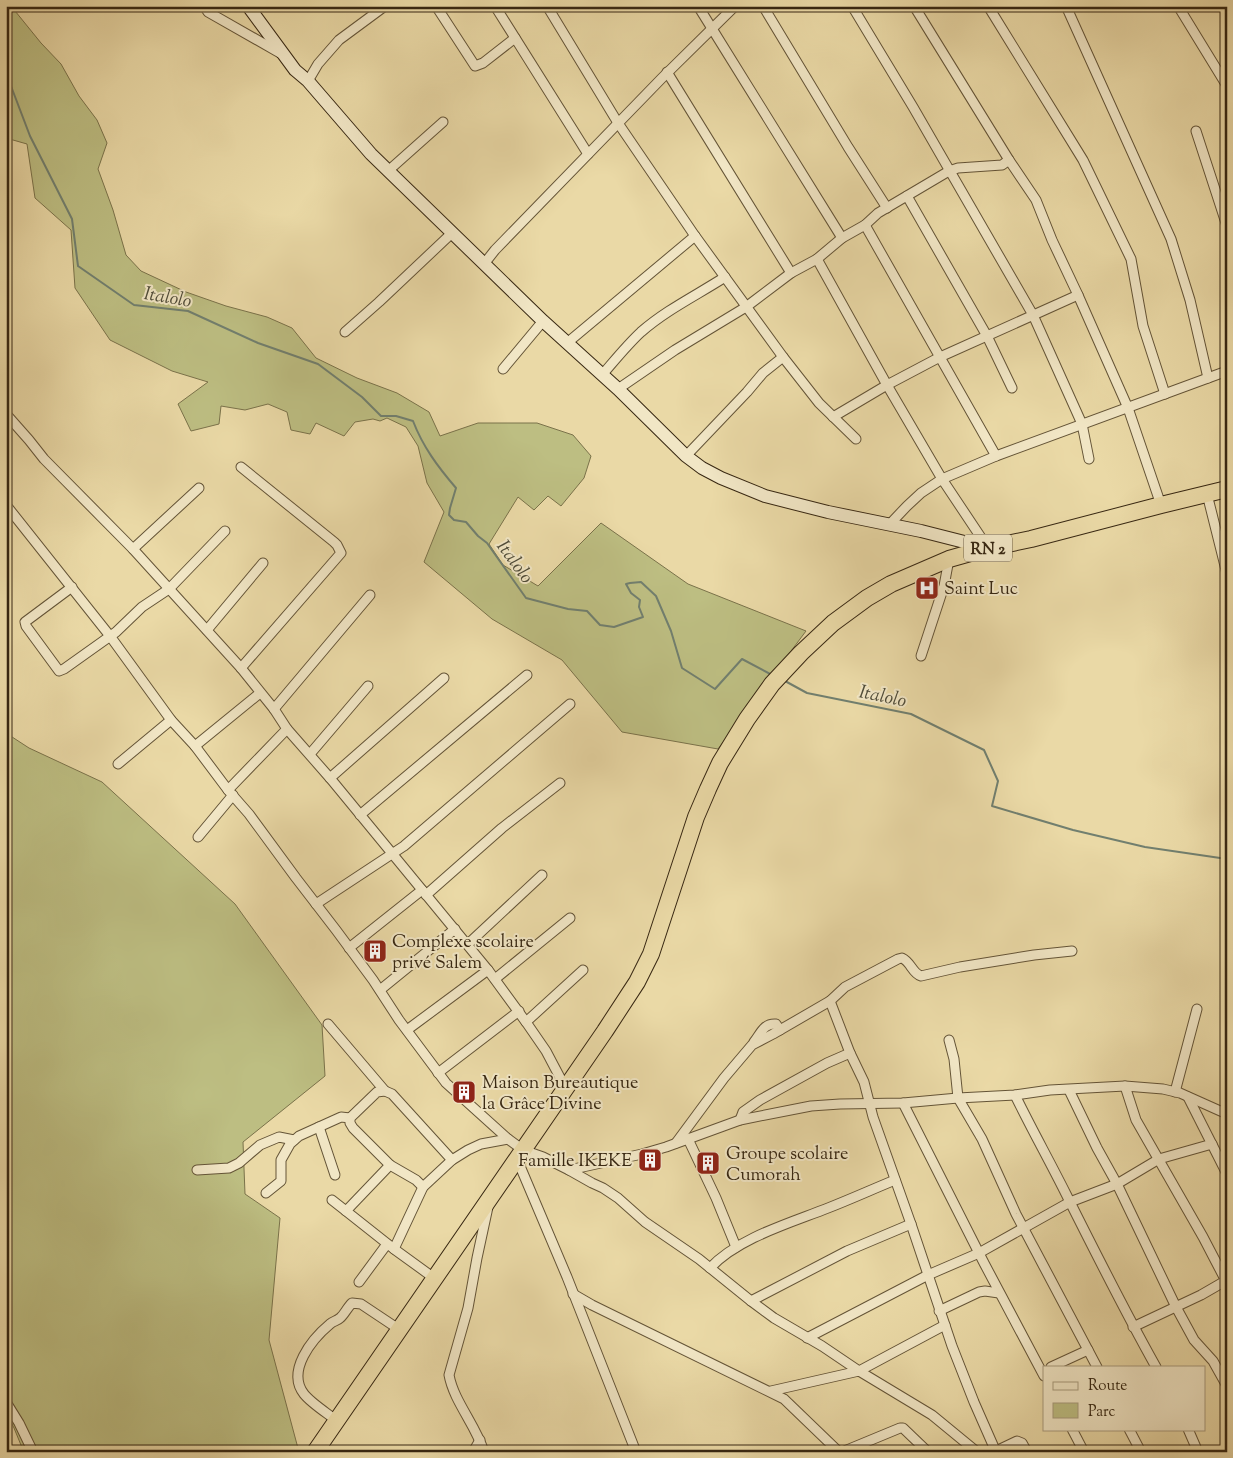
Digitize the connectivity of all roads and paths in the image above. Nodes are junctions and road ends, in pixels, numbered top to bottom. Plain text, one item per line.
1 (204, 6) edge
2 (248, 6) edge
3 (385, 6) edge
4 (436, 6) edge
5 (495, 6) edge
6 (547, 6) edge
7 (698, 6) edge
8 (735, 6) edge
9 (763, 6) edge
10 (852, 6) edge
11 (914, 6) edge
12 (988, 6) edge
13 (1066, 6) edge
14 (1178, 6) edge
15 (712, 29) junction
16 (515, 38) junction
17 (284, 55) junction
18 (667, 72) junction
19 (308, 81) junction
20 (1227, 86) edge
21 (443, 122) dead end
22 (618, 123) junction
23 (1196, 131) dead end
24 (588, 154) junction
25 (1009, 160) junction
26 (388, 171) junction
27 (949, 171) junction
28 (907, 196) junction
29 (887, 208) junction
30 (865, 225) junction
31 (1227, 226) edge
32 (452, 233) junction
33 (695, 236) junction
34 (842, 238) junction
35 (817, 259) junction
36 (484, 264) junction
37 (791, 273) junction
38 (725, 277) junction
39 (1078, 295) junction
40 (746, 307) junction
41 (1033, 315) junction
42 (543, 321) junction
43 (345, 332) dead end
44 (986, 336) junction
45 (567, 343) junction
46 (783, 357) junction
47 (940, 357) junction
48 (503, 369) dead end
49 (1227, 371) edge
50 (602, 375) junction
51 (1208, 378) junction
52 (887, 385) junction
53 (1012, 388) dead end
54 (618, 389) junction
55 (1165, 394) junction
56 (1128, 408) junction
57 (6, 414) edge
58 (833, 417) junction
59 (1082, 424) junction
60 (856, 439) dead end
61 (686, 456) junction
62 (996, 456) junction
63 (1089, 459) dead end
64 (242, 467) dead end
65 (942, 479) junction
66 (199, 488) dead end
67 (1227, 489) edge
68 (1207, 494) junction
69 (6, 504) edge
70 (1161, 505) junction
71 (889, 525) junction
72 (225, 531) dead end
73 (988, 548) junction
74 (132, 549) junction
75 (949, 559) junction
76 (263, 563) dead end
77 (1227, 574) edge
78 (72, 587) junction
79 (169, 589) junction
80 (370, 594) dead end
81 (207, 630) junction
82 (110, 636) junction
83 (921, 656) dead end
84 (241, 668) junction
85 (527, 675) dead end
86 (444, 678) dead end
87 (368, 686) dead end
88 (260, 693) junction
89 (570, 704) dead end
90 (274, 709) junction
91 (171, 720) junction
92 (287, 729) junction
93 (196, 746) junction
94 (310, 754) junction
95 (118, 764) dead end
96 (330, 778) junction
97 (560, 783) dead end
98 (230, 793) junction
99 (360, 815) junction
100 (198, 837) dead end
101 (392, 854) junction
102 (542, 875) dead end
103 (424, 893) junction
104 (316, 904) junction
105 (570, 918) dead end
106 (455, 929) junction
107 (468, 944) junction
108 (349, 948) junction
109 (1072, 951) dead end
110 (488, 970) junction
111 (583, 970) dead end
112 (495, 979) junction
113 (380, 990) junction
114 (830, 1001) junction
115 (1197, 1008) dead end
116 (519, 1011) junction
117 (526, 1022) junction
118 (328, 1024) dead end
119 (407, 1030) junction
120 (949, 1040) dead end
121 (850, 1053) junction
122 (438, 1073) junction
123 (1125, 1086) junction
124 (565, 1087) junction
125 (1069, 1090) junction
126 (385, 1091) junction
127 (1175, 1092) junction
128 (1015, 1095) junction
129 (1188, 1097) junction
130 (958, 1098) junction
131 (903, 1103) junction
132 (870, 1104) junction
133 (1227, 1114) edge
134 (350, 1118) junction
135 (740, 1120) junction
136 (319, 1127) junction
137 (508, 1139) junction
138 (688, 1139) junction
139 (294, 1140) junction
140 (675, 1144) junction
141 (1212, 1144) junction
142 (520, 1155) junction
143 (1159, 1159) junction
144 (452, 1160) junction
145 (390, 1165) junction
146 (197, 1170) dead end
147 (569, 1170) junction
148 (1227, 1174) edge
149 (335, 1175) dead end
150 (895, 1180) junction
151 (1117, 1184) junction
152 (423, 1187) junction
153 (266, 1193) dead end
154 (491, 1197) junction
155 (332, 1200) dead end
156 (1070, 1202) junction
157 (346, 1211) junction
158 (911, 1224) junction
159 (1023, 1228) junction
160 (390, 1246) junction
161 (736, 1247) junction
162 (979, 1253) junction
163 (710, 1268) junction
164 (928, 1275) junction
165 (434, 1278) junction
166 (1226, 1281) edge
167 (359, 1282) dead end
168 (999, 1292) junction
169 (573, 1294) junction
170 (751, 1301) junction
171 (1176, 1307) junction
172 (939, 1311) junction
173 (945, 1325) junction
174 (1133, 1327) junction
175 (400, 1330) junction
176 (807, 1338) junction
177 (1088, 1350) junction
178 (1053, 1366) edge
179 (1096, 1366) edge
180 (1155, 1366) edge
181 (859, 1371) junction
182 (1043, 1372) edge
183 (1227, 1386) edge
184 (771, 1391) junction
185 (6, 1402) edge
186 (337, 1421) junction
187 (1073, 1430) edge
188 (1129, 1430) edge
189 (1188, 1430) edge
190 (480, 1440) junction
191 (996, 1451) edge
192 (33, 1452) edge
193 (315, 1452) edge
194 (473, 1452) edge
195 (484, 1452) edge
196 (636, 1452) edge
197 (841, 1452) edge
198 (928, 1452) edge
199 (978, 1452) edge
200 (1027, 1452) edge
201 (1084, 1452) edge
202 (1140, 1452) edge
203 (1198, 1452) edge

1 - 17 street
2 - 17 street
3 - 19 street
4 - 16 street
5 - 16 street
6 - 22 street
7 - 15 street
8 - 15 street
9 - 29 street
10 - 27 street
11 - 25 street
12 - 55 street
13 - 51 street
14 - 20 street
15 - 18 street
15 - 34 street
16 - 24 street
17 - 19 street
18 - 22 street
18 - 37 street
19 - 26 street
21 - 26 street
22 - 24 street
22 - 33 street
23 - 31 street
24 - 36 street
25 - 27 street
25 - 39 street
26 - 32 street
27 - 28 street
27 - 41 street
28 - 29 street
28 - 44 street
29 - 30 street
30 - 34 street
30 - 47 street
32 - 36 street
32 - 43 street
33 - 38 street
33 - 45 street
34 - 35 street
35 - 37 street
35 - 52 street
36 - 42 street
37 - 40 street
38 - 40 street
38 - 50 street
39 - 41 street
39 - 56 street
40 - 46 street
40 - 54 street
41 - 44 street
41 - 59 street
42 - 45 street
42 - 48 street
44 - 47 street
44 - 53 street
45 - 50 street
46 - 58 street
46 - 61 street
47 - 52 street
47 - 62 street
49 - 51 street
50 - 54 street
51 - 55 street
52 - 58 street
52 - 65 street
54 - 61 street
55 - 56 street
56 - 59 street
56 - 70 street
57 - 74 street
58 - 60 street
59 - 62 street
59 - 63 street
61 - 71 street
62 - 65 street
64 - 84 street
65 - 71 street
65 - 73 street
66 - 74 street
67 - 68 highway, RN 2
68 - 70 highway, RN 2
68 - 77 street
69 - 78 street
70 - 73 highway, RN 2
71 - 73 street
72 - 79 street
73 - 75 highway, RN 2
74 - 79 street
75 - 83 street
75 - 124 highway, RN 2
76 - 81 street
78 - 82 street
78 - 82 street
79 - 81 street
79 - 82 street
80 - 90 street
81 - 84 street
82 - 91 street
84 - 88 street
85 - 99 street
86 - 96 street
87 - 94 street
88 - 90 street
88 - 93 street
89 - 101 street
90 - 92 street
91 - 93 street
91 - 95 street
92 - 94 street
92 - 98 street
93 - 98 street
94 - 96 street
96 - 99 street
97 - 103 street
98 - 100 street
98 - 104 street
99 - 101 street
101 - 103 street
101 - 104 street
102 - 107 street
103 - 106 street
103 - 108 street
104 - 108 street
105 - 112 street
106 - 107 street
106 - 113 street
107 - 110 street
108 - 113 street
109 - 114 street
110 - 112 street
110 - 119 street
111 - 117 street
112 - 116 street
113 - 119 street
114 - 121 street
114 - 140 street
115 - 127 street
116 - 117 street
116 - 122 street
117 - 124 street
118 - 126 street
119 - 122 street
120 - 130 street
121 - 132 street
121 - 135 street
122 - 137 street
123 - 125 street
123 - 127 street
123 - 143 street
124 - 142 highway, RN 2
125 - 128 street
125 - 151 street
126 - 134 street
126 - 144 street
127 - 129 street
128 - 130 street
128 - 156 street
129 - 133 street
129 - 141 street
130 - 131 street
130 - 159 street
131 - 132 street
131 - 162 street
132 - 135 street
132 - 150 street
134 - 136 street
134 - 145 street
135 - 138 street
136 - 139 street
136 - 149 street
137 - 142 street
137 - 144 street
138 - 140 street
138 - 161 street
139 - 146 street
139 - 153 street
140 - 147 street
141 - 143 street
141 - 148 street
142 - 147 street
142 - 154 highway, RN 2
142 - 169 street
143 - 151 street
143 - 166 street
144 - 152 street
145 - 152 street
145 - 157 street
147 - 163 street
150 - 158 street
150 - 161 street
151 - 156 street
151 - 171 street
152 - 160 street
154 - 165 highway, RN 2
154 - 190 street
155 - 157 street
156 - 159 street
156 - 174 street
157 - 160 street
158 - 164 street
158 - 170 street
159 - 162 street
159 - 177 street
160 - 165 street
160 - 167 street
161 - 163 street
162 - 164 street
162 - 168 street
163 - 170 street
164 - 172 street
164 - 176 street
165 - 175 highway, RN 2
166 - 171 street
168 - 172 street
168 - 182 street
169 - 184 street
169 - 196 street
170 - 176 street
171 - 174 street
171 - 183 street
172 - 173 street
173 - 181 street
173 - 191 street
174 - 180 street
175 - 186 highway, RN 2
175 - 186 street
176 - 181 street
177 - 178 street
177 - 179 street
181 - 184 street
181 - 199 street
184 - 197 street
185 - 192 street
186 - 193 highway, RN 2
187 - 201 street
188 - 202 street
189 - 203 street
190 - 194 street
190 - 195 street
191 - 200 street
197 - 198 street

